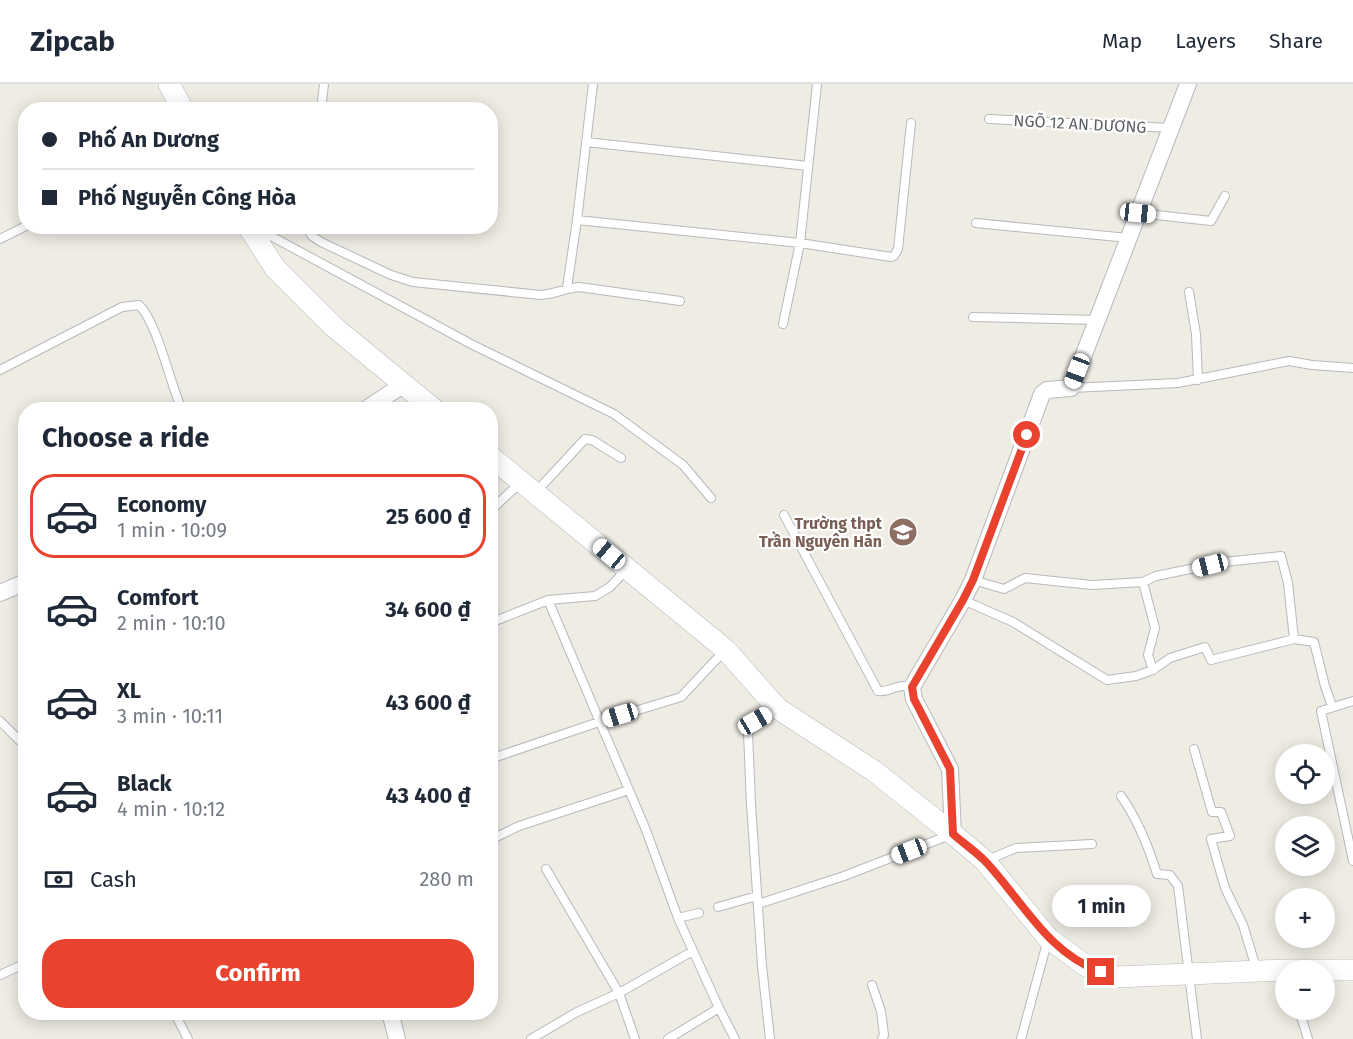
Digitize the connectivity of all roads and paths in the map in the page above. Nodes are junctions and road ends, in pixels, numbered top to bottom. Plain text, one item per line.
1 (169, 84) edge
2 (324, 84) edge
3 (592, 84) edge
4 (817, 84) edge
5 (1188, 84) edge
6 (179, 102) edge
7 (322, 102) edge
8 (990, 120) dead end
9 (911, 123) dead end
10 (1171, 128) junction
11 (586, 142) junction
12 (808, 166) junction
13 (1225, 196) dead end
14 (1138, 213) junction
15 (577, 220) junction
16 (976, 223) dead end
17 (18, 230) edge
18 (253, 234) edge
19 (268, 234) edge
20 (311, 234) edge
21 (1128, 238) junction
22 (0, 239) edge
23 (800, 243) junction
24 (567, 288) junction
25 (1189, 292) dead end
26 (680, 302) dead end
27 (973, 317) dead end
28 (1097, 320) junction
29 (783, 324) dead end
30 (1353, 368) edge
31 (0, 370) edge
32 (1198, 380) junction
33 (404, 384) junction
34 (1071, 388) junction
35 (178, 402) edge
36 (377, 402) edge
37 (425, 402) edge
38 (621, 458) dead end
39 (498, 462) edge
40 (529, 487) junction
41 (711, 498) dead end
42 (498, 506) edge
43 (784, 515) dead end
44 (627, 569) junction
45 (973, 580) junction
46 (1143, 582) junction
47 (18, 585) edge
48 (0, 593) edge
49 (548, 600) junction
50 (963, 600) junction
51 (498, 620) edge
52 (1294, 639) junction
53 (726, 650) junction
54 (1153, 670) junction
55 (912, 687) junction
56 (1353, 701) edge
57 (1332, 706) junction
58 (777, 708) junction
59 (0, 721) edge
60 (599, 722) junction
61 (18, 739) edge
62 (1194, 749) dead end
63 (498, 756) edge
64 (629, 790) junction
65 (1121, 796) dead end
66 (953, 834) junction
67 (498, 836) edge
68 (1092, 844) dead end
69 (985, 861) junction
70 (1353, 861) edge
71 (546, 869) dead end
72 (758, 900) junction
73 (718, 907) dead end
74 (699, 913) dead end
75 (678, 918) junction
76 (1048, 938) junction
77 (693, 951) junction
78 (18, 967) edge
79 (1275, 970) edge
80 (1335, 970) edge
81 (1353, 970) edge
82 (1257, 971) junction
83 (1188, 973) junction
84 (0, 975) edge
85 (873, 985) dead end
86 (619, 993) junction
87 (719, 1008) junction
88 (178, 1020) edge
89 (392, 1020) edge
90 (1302, 1020) edge
91 (672, 1038) edge
92 (188, 1039) edge
93 (397, 1039) edge
94 (531, 1039) edge
95 (635, 1039) edge
96 (735, 1039) edge
97 (771, 1039) edge
98 (882, 1039) edge
99 (1021, 1039) edge
100 (1197, 1039) edge
101 (1308, 1039) edge

1 - 6 street
2 - 7 lane
3 - 11 lane
4 - 12 lane
5 - 10 street
8 - 10 lane, NGÕ 12 AN DƯƠNG
9 - 23 lane
10 - 14 street
11 - 12 lane
11 - 15 lane
12 - 23 lane
13 - 14 lane
14 - 21 street
15 - 23 lane
15 - 24 lane
16 - 21 lane
17 - 22 lane
18 - 33 street
19 - 41 lane
20 - 24 lane
21 - 28 street
23 - 29 lane
24 - 26 lane
25 - 32 lane
27 - 28 lane
28 - 34 street
30 - 32 lane
31 - 35 lane
32 - 34 lane
33 - 36 street
33 - 37 street
34 - 45 street
38 - 40 lane
39 - 40 street
40 - 42 lane
40 - 44 street
43 - 55 lane
44 - 49 lane
44 - 53 street
45 - 46 lane
45 - 50 street
46 - 52 lane
46 - 54 lane
47 - 48 street
49 - 51 lane
49 - 60 lane
50 - 54 lane
50 - 55 street
52 - 54 lane
52 - 57 lane
53 - 58 street
53 - 60 lane
55 - 66 street
56 - 57 lane
57 - 70 lane
58 - 66 street
58 - 72 lane
59 - 61 lane
60 - 63 lane
60 - 64 lane
62 - 82 lane
64 - 67 lane
64 - 75 lane
65 - 83 lane
66 - 69 street
66 - 72 lane
68 - 69 lane
69 - 76 street
71 - 86 lane
72 - 73 lane
72 - 97 lane
74 - 75 lane
75 - 77 lane
76 - 83 street
76 - 99 lane
77 - 86 lane
77 - 87 lane
78 - 84 lane
79 - 82 street
80 - 81 street
82 - 83 street
83 - 100 lane
85 - 98 lane
86 - 94 lane
86 - 95 lane
87 - 91 lane
87 - 96 lane
88 - 92 lane
89 - 93 street
90 - 101 lane

